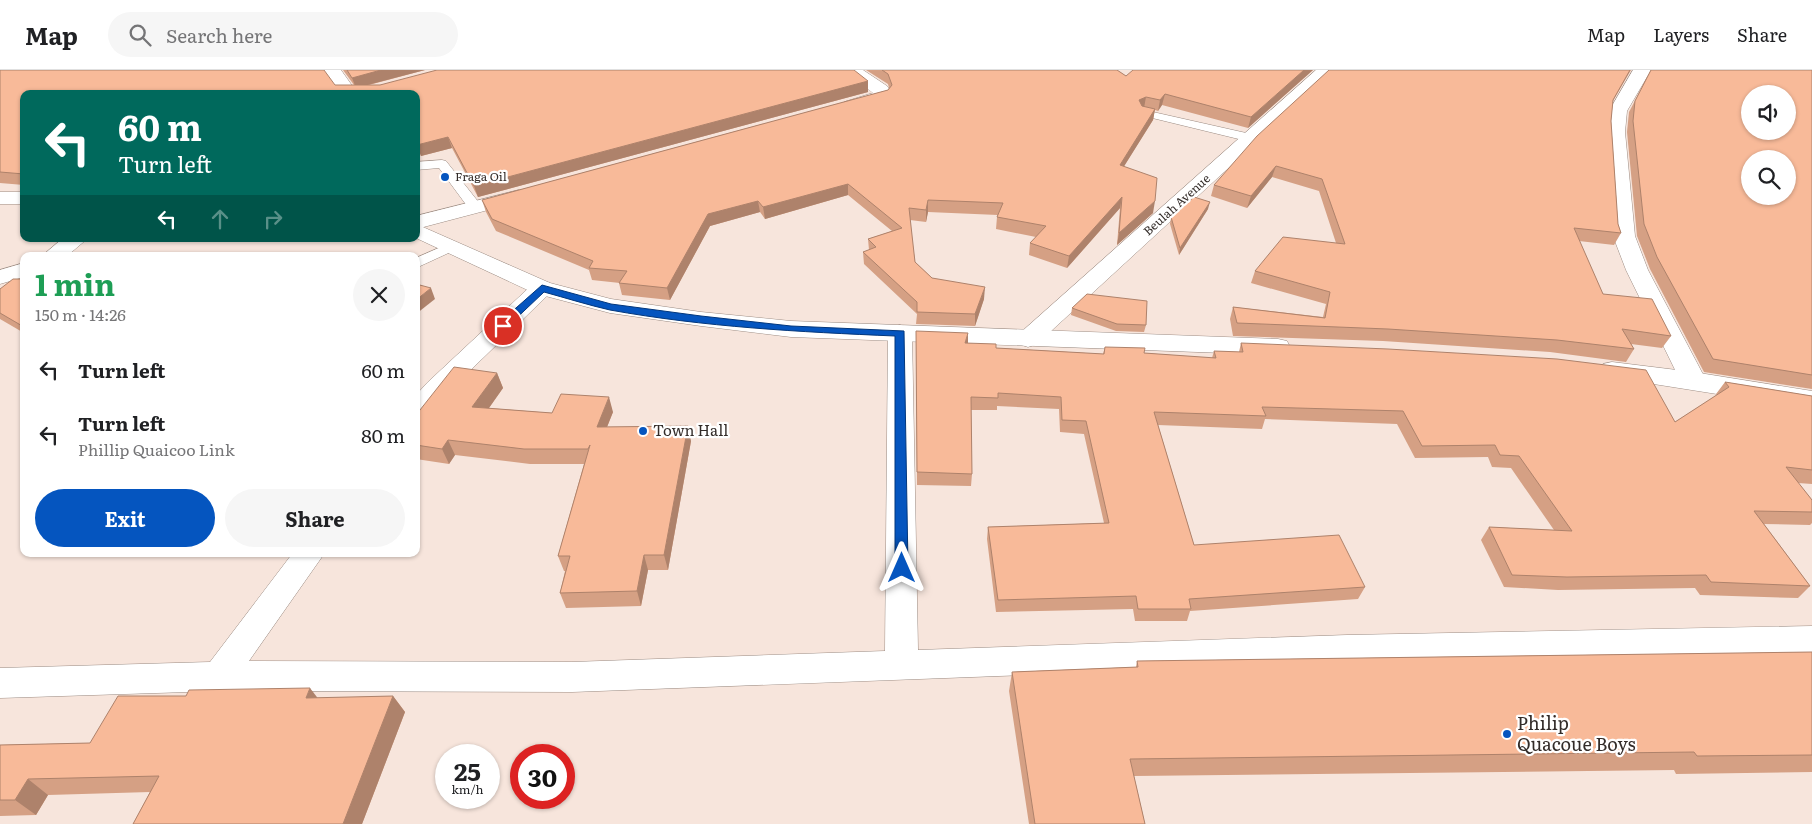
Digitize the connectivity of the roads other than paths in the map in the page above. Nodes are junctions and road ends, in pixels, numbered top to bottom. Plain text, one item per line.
1 (332, 70) edge
2 (852, 70) edge
3 (1326, 70) edge
4 (1642, 70) edge
5 (346, 90) edge
6 (830, 112) edge
7 (1144, 113) edge
8 (1251, 138) junction
9 (420, 166) edge
10 (533, 192) edge
11 (0, 198) edge
12 (20, 198) edge
13 (475, 207) junction
14 (420, 222) edge
15 (420, 232) edge
16 (72, 242) edge
17 (450, 247) junction
18 (58, 252) edge
19 (420, 262) edge
20 (20, 271) edge
21 (0, 277) edge
22 (542, 288) junction
23 (900, 333) junction
24 (1028, 339) junction
25 (1304, 348) edge
26 (1588, 367) edge
27 (1693, 380) junction
28 (1812, 400) edge
29 (420, 408) edge
30 (307, 557) edge
31 (1812, 640) edge
32 (902, 665) junction
33 (218, 676) junction
34 (0, 683) edge

1 - 5 street
2 - 6 street
3 - 8 street, Beulah Avenue
4 - 27 street
7 - 8 lane
8 - 24 street, Beulah Avenue
9 - 13 lane
10 - 13 street
11 - 12 street
13 - 14 street
15 - 17 street
16 - 18 street
17 - 19 lane
17 - 22 street
20 - 21 street
22 - 23 street
22 - 29 street
23 - 24 street
23 - 32 street
24 - 25 street
26 - 27 street
27 - 28 street
30 - 33 street
31 - 32 street
32 - 33 street
33 - 34 street

